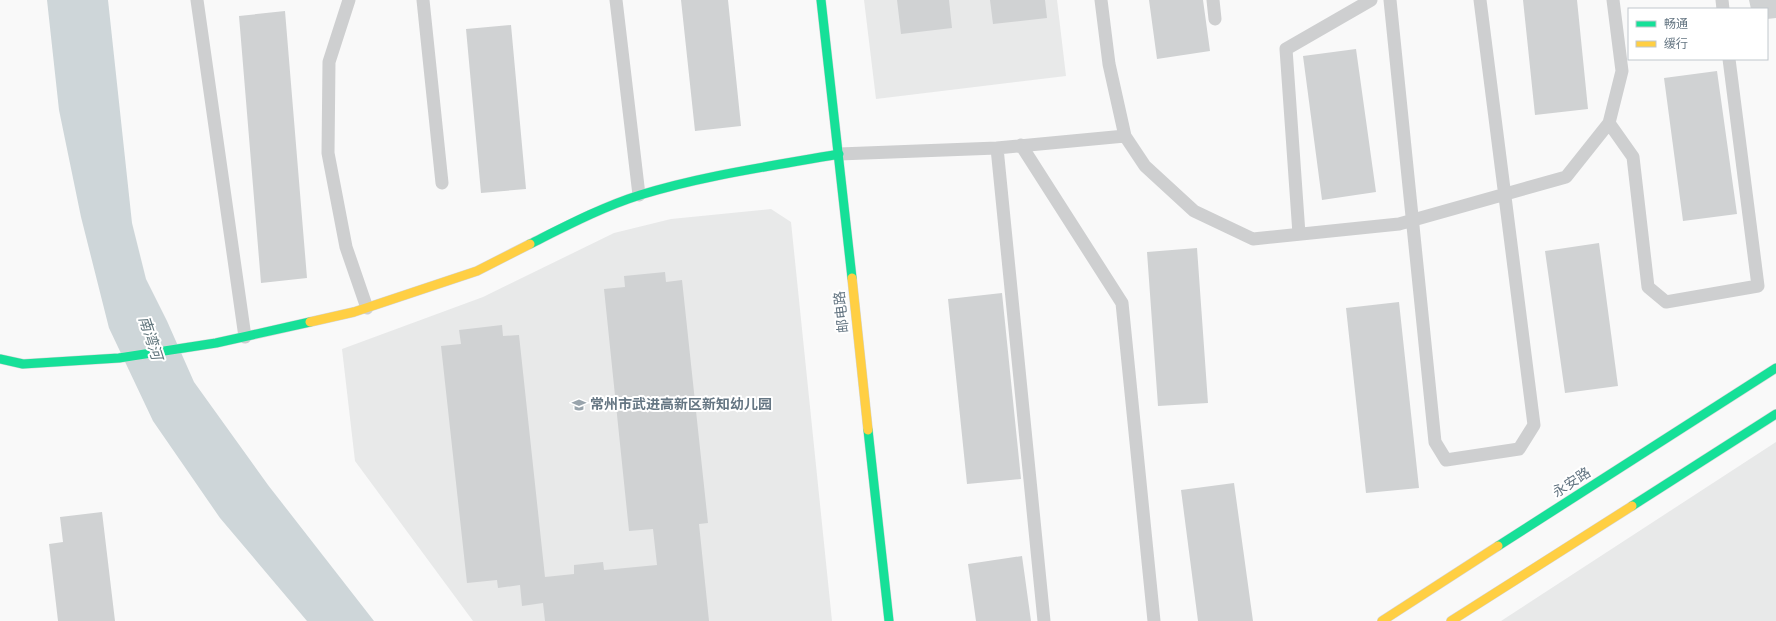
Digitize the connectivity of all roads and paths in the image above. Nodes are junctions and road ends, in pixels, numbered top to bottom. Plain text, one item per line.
1 (197, 0) edge
2 (349, 0) edge
3 (423, 0) edge
4 (616, 0) edge
5 (821, 0) edge
6 (1101, 0) edge
7 (1213, 0) edge
8 (1371, 0) edge
9 (1390, 0) edge
10 (1480, 0) edge
11 (1613, 0) edge
12 (1215, 19) dead end
13 (1729, 60) edge
14 (1609, 123) junction
15 (1125, 136) junction
16 (1021, 146) junction
17 (997, 148) junction
18 (839, 154) junction
19 (442, 183) dead end
20 (1504, 194) junction
21 (639, 195) junction
22 (1413, 220) junction
23 (1298, 234) junction
24 (366, 308) junction
25 (245, 337) junction
26 (0, 360) edge
27 (1776, 368) edge
28 (1776, 414) edge
29 (889, 621) edge
30 (1044, 621) edge
31 (1154, 621) edge
32 (1382, 621) edge
33 (1451, 621) edge

1 - 25 lane
2 - 24 lane
3 - 19 lane
4 - 21 lane
5 - 18 street, 邮电路
6 - 15 lane
7 - 12 lane
8 - 23 lane
9 - 22 lane
10 - 20 lane
11 - 14 lane
13 - 14 lane
14 - 20 lane
15 - 16 lane
15 - 23 lane
16 - 17 lane
16 - 31 lane
17 - 18 lane
17 - 30 lane
18 - 21 street
18 - 29 street, 邮电路
20 - 22 lane
20 - 22 lane
21 - 24 street
22 - 23 lane
24 - 25 street
25 - 26 street
27 - 32 street, 永安路
28 - 33 street

